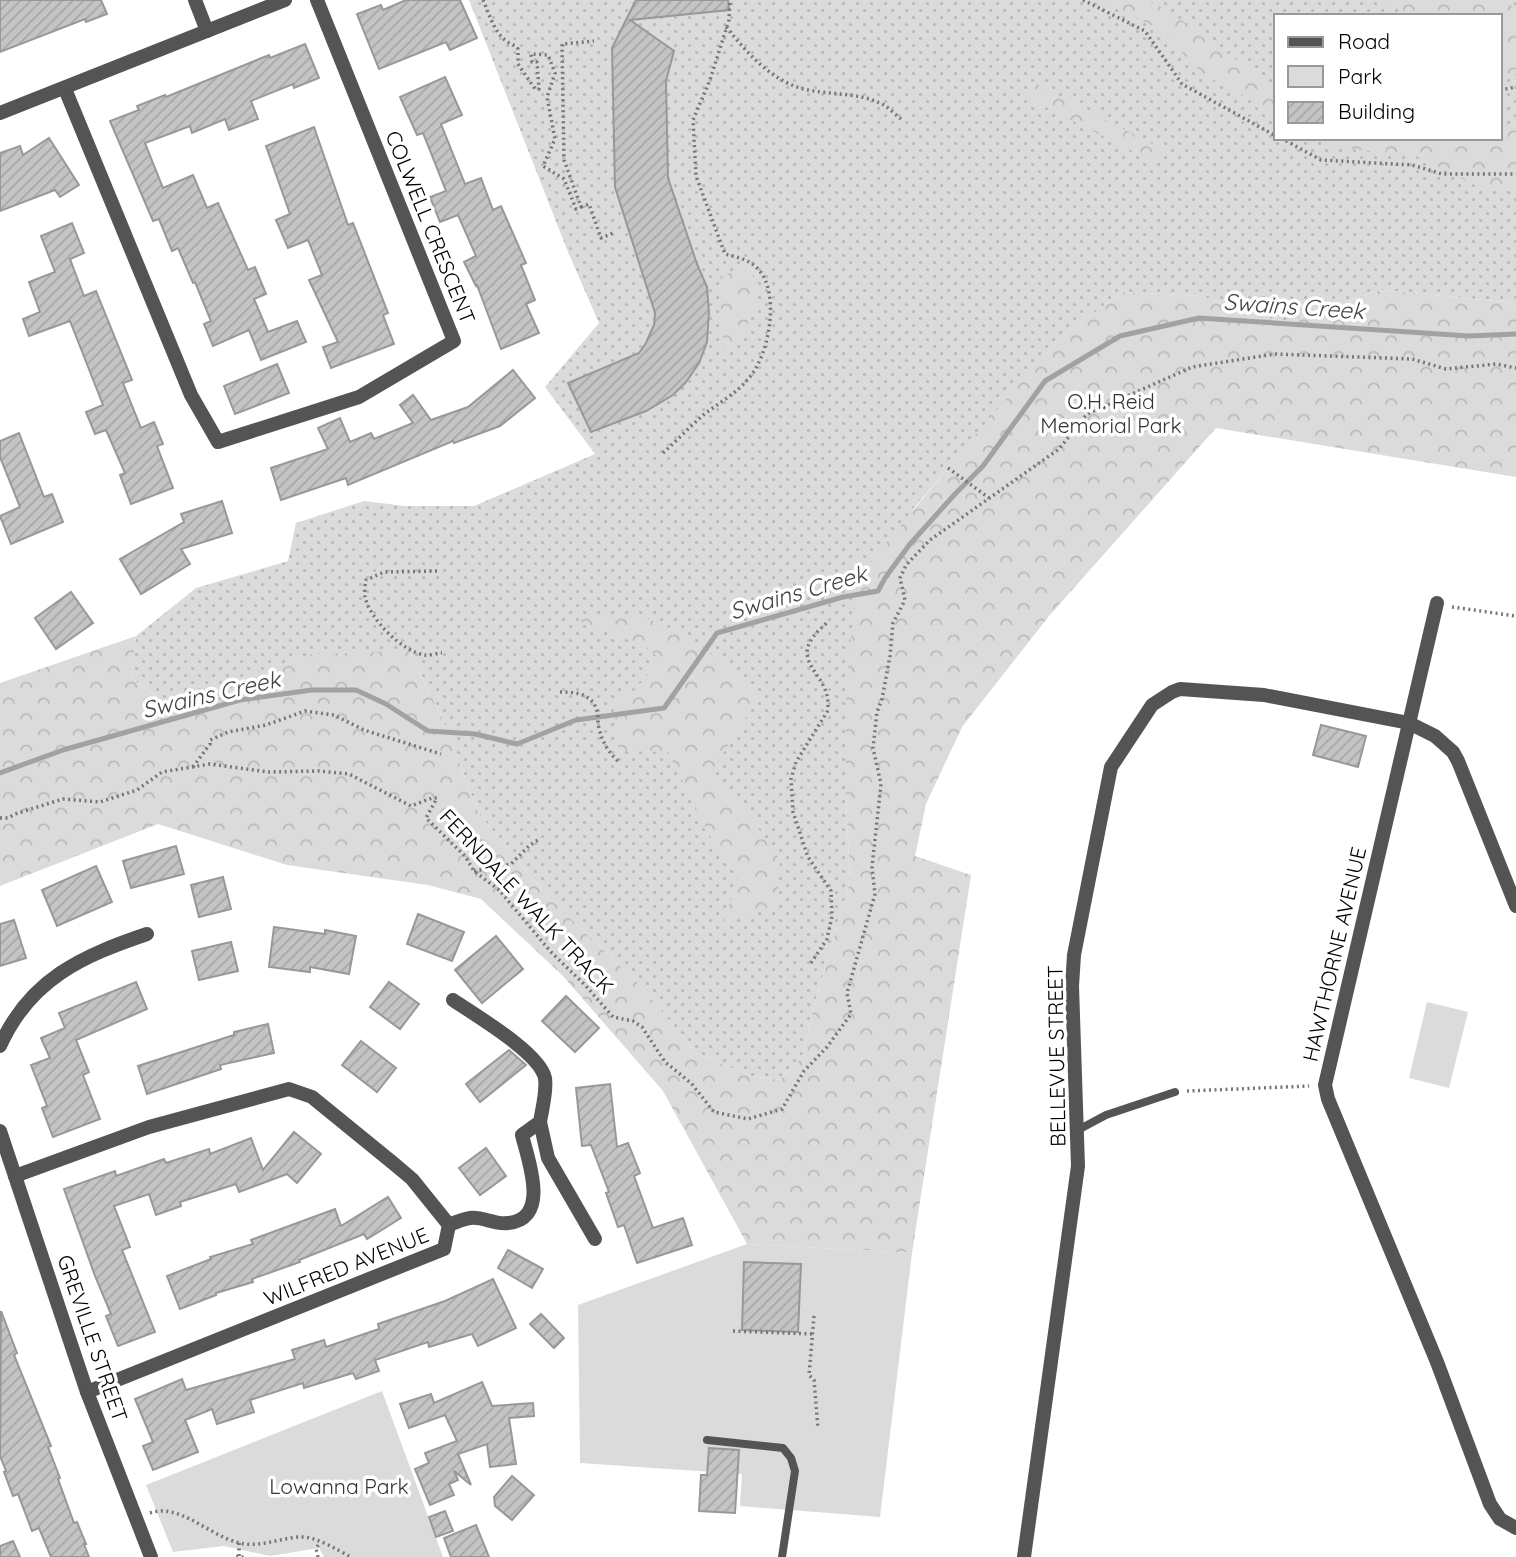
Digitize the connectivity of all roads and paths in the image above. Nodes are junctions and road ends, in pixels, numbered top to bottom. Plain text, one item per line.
1 (195, 0) edge
2 (285, 0) edge
3 (317, 0) edge
4 (483, 0) edge
5 (730, 0) edge
6 (1083, 0) edge
7 (726, 27) junction
8 (207, 31) junction
9 (594, 41) dead end
10 (65, 89) junction
11 (0, 113) edge
12 (901, 119) dead end
13 (1274, 135) edge
14 (1284, 140) edge
15 (1516, 174) edge
16 (581, 207) junction
17 (612, 233) dead end
18 (1516, 368) edge
19 (663, 453) dead end
20 (948, 468) dead end
21 (989, 498) junction
22 (437, 571) dead end
23 (1437, 603) joint
24 (1516, 617) edge
25 (827, 622) dead end
26 (442, 653) dead end
27 (560, 692) dead end
28 (1409, 723) junction
29 (441, 754) dead end
30 (619, 762) dead end
31 (192, 768) junction
32 (0, 818) edge
33 (538, 840) dead end
34 (474, 871) junction
35 (1516, 906) edge
36 (147, 933) dead end
37 (811, 963) dead end
38 (453, 1000) dead end
39 (0, 1046) edge
40 (1325, 1085) junction
41 (1175, 1092) joint
42 (540, 1122) junction
43 (1078, 1130) junction
44 (0, 1131) edge
45 (15, 1176) junction
46 (449, 1224) junction
47 (595, 1240) dead end
48 (814, 1316) dead end
49 (733, 1331) dead end
50 (813, 1334) junction
51 (87, 1392) junction
52 (818, 1429) dead end
53 (707, 1440) dead end
54 (136, 1518) junction
55 (1516, 1528) edge
56 (239, 1543) junction
57 (320, 1543) junction
58 (151, 1557) edge
59 (238, 1557) edge
60 (247, 1557) edge
61 (317, 1557) edge
62 (351, 1557) edge
63 (782, 1557) edge
64 (1024, 1557) edge

1 - 8 street
2 - 8 street
3 - 10 street, COLWELL CRESCENT
4 - 16 path
5 - 7 path
6 - 13 path
7 - 12 path
7 - 19 path
8 - 10 street
9 - 16 path
10 - 11 street
14 - 15 path
16 - 17 path
18 - 21 path, FERNDALE WALK TRACK
20 - 21 path
21 - 34 path, FERNDALE WALK TRACK
22 - 26 path
23 - 24 path
23 - 28 street, HAWTHORNE AVENUE
25 - 37 path
27 - 30 path
28 - 35 street, BELLEVUE STREET
28 - 40 street, HAWTHORNE AVENUE
28 - 43 street, BELLEVUE STREET
29 - 31 path
31 - 32 path, FERNDALE WALK TRACK
31 - 34 path, FERNDALE WALK TRACK
33 - 34 path
36 - 39 street
38 - 42 street
40 - 41 path
40 - 55 street, HAWTHORNE AVENUE
41 - 43 lane
42 - 46 street
42 - 47 street
43 - 64 street, BELLEVUE STREET
44 - 45 street, GREVILLE STREET
45 - 46 street, WILFRED AVENUE
45 - 51 street, GREVILLE STREET
46 - 51 street, WILFRED AVENUE
48 - 50 path
49 - 50 path
50 - 52 path
51 - 54 street, GREVILLE STREET
53 - 63 lane
54 - 56 path
54 - 58 street, GREVILLE STREET
56 - 57 path
56 - 59 path
57 - 61 path
57 - 62 path
59 - 60 path

